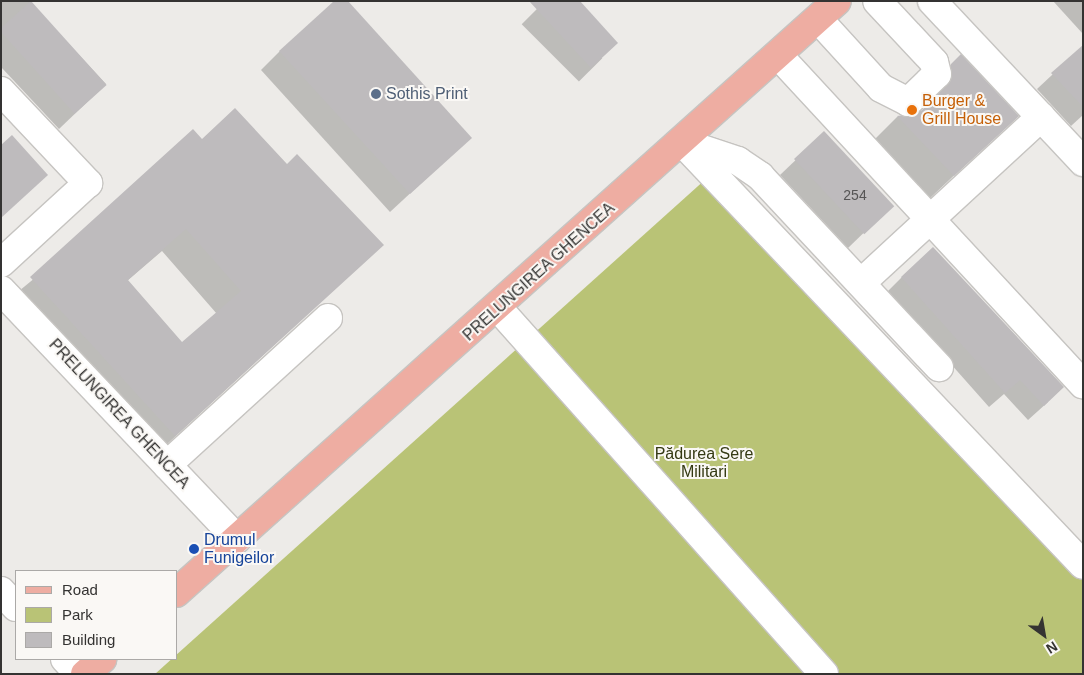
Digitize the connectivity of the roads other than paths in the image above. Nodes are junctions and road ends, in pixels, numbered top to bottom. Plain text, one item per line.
1 (877, 1) edge
2 (932, 1) edge
3 (827, 10) edge
4 (778, 55) junction
5 (1, 90) edge
6 (1040, 117) junction
7 (683, 143) junction
8 (1083, 162) edge
9 (930, 219) junction
10 (1, 263) edge
11 (861, 283) junction
12 (1, 290) edge
13 (498, 308) junction
14 (328, 318) dead end
15 (939, 367) dead end
16 (1083, 384) edge
17 (167, 465) junction
18 (238, 539) junction
19 (1083, 565) edge
20 (1, 591) edge
21 (178, 591) edge
22 (15, 606) edge
23 (66, 660) edge
24 (101, 660) edge
25 (79, 674) edge
26 (85, 674) edge
27 (824, 674) edge

1 - 3 street
2 - 6 street
3 - 4 main road, PRELUNGIREA GHENCEA
4 - 7 main road, PRELUNGIREA GHENCEA
4 - 9 street
5 - 10 street
6 - 8 street
6 - 9 street
7 - 11 street
7 - 13 main road, PRELUNGIREA GHENCEA
7 - 19 street
9 - 11 street
9 - 16 street
11 - 15 street
12 - 17 street, PRELUNGIREA GHENCEA
13 - 18 main road, PRELUNGIREA GHENCEA
13 - 27 street
14 - 17 street
17 - 18 street, PRELUNGIREA GHENCEA
18 - 21 main road, PRELUNGIREA GHENCEA
20 - 22 street
23 - 25 street
24 - 26 main road

